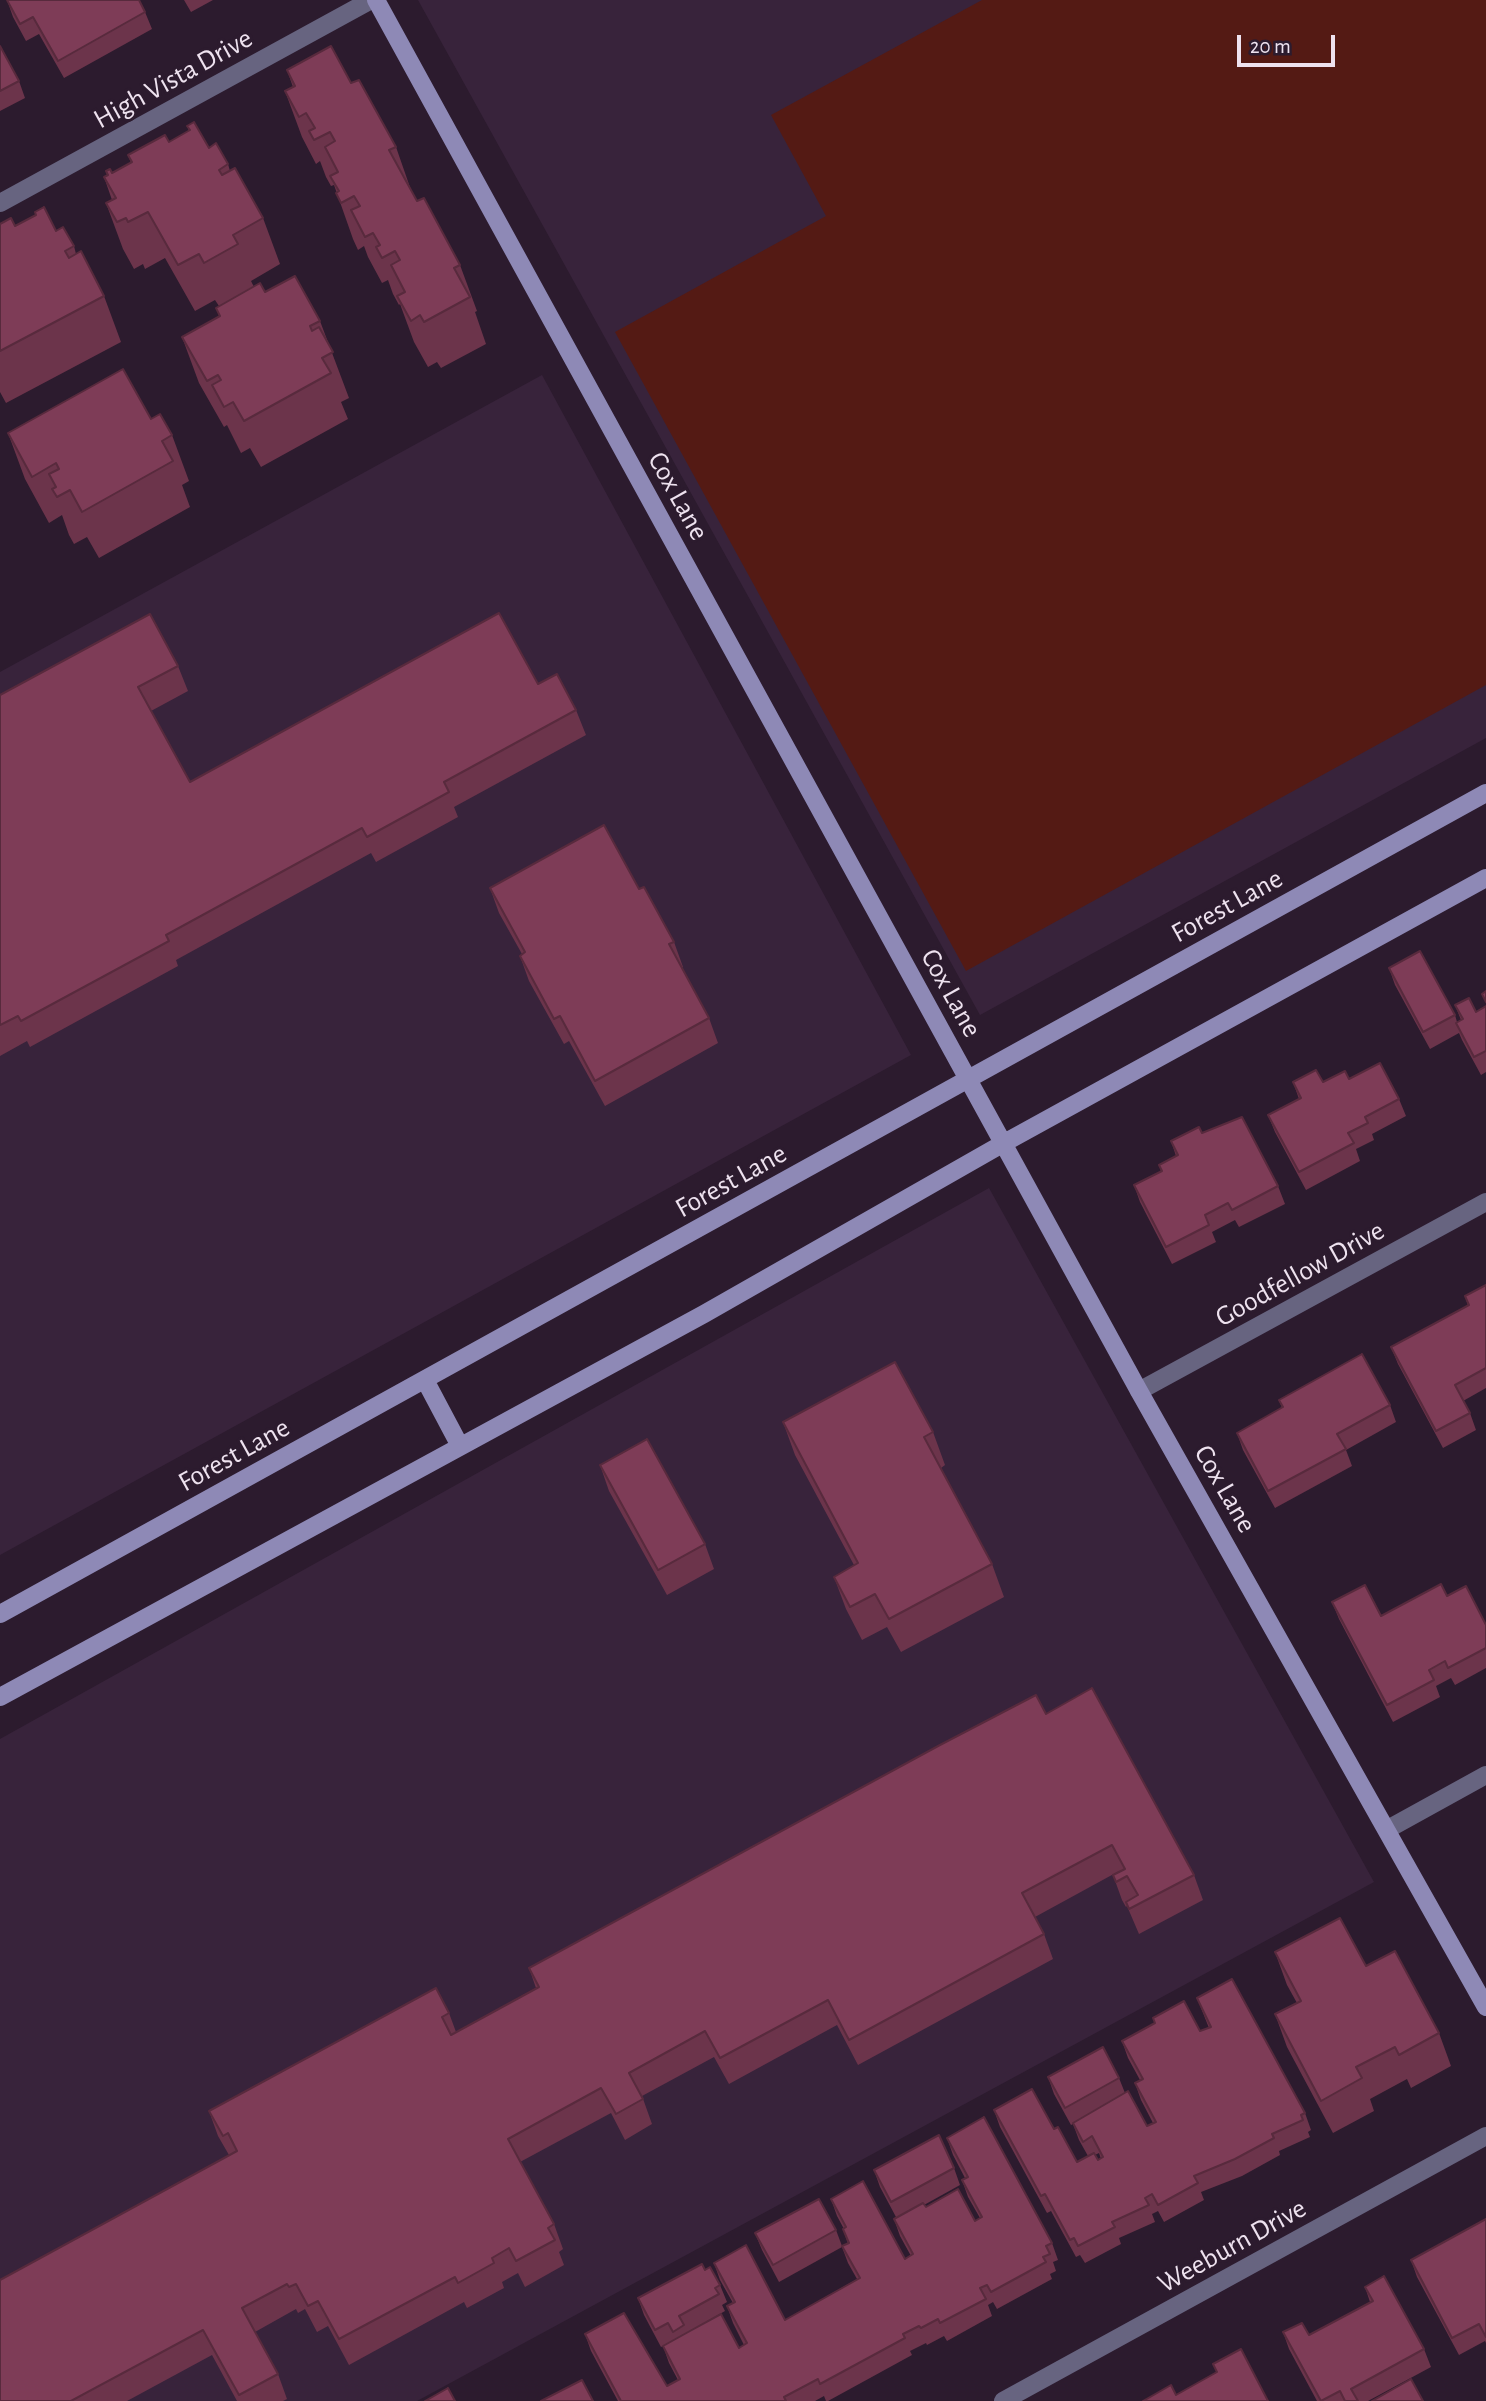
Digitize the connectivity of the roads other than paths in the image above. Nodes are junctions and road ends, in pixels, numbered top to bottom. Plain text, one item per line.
1 (371, 0) edge
2 (376, 0) edge
3 (0, 204) edge
4 (1486, 793) edge
5 (1486, 878) edge
6 (968, 1079) junction
7 (1004, 1143) junction
8 (1486, 1202) edge
9 (425, 1380) junction
10 (1139, 1391) junction
11 (460, 1446) junction
12 (0, 1614) edge
13 (0, 1697) edge
14 (1486, 1775) edge
15 (1388, 1829) junction
16 (1486, 2007) edge
17 (1486, 2136) edge
18 (1003, 2401) edge

1 - 3 street, High Vista Drive
2 - 6 main road, Cox Lane
4 - 6 main road, Forest Lane
5 - 7 main road
6 - 7 main road, Cox Lane
6 - 9 main road, Forest Lane
7 - 10 main road, Cox Lane
7 - 11 main road
8 - 10 street, Goodfellow Drive
9 - 11 main road
9 - 12 main road, Forest Lane
10 - 15 main road, Cox Lane
11 - 13 main road
14 - 15 street
15 - 16 main road, Cox Lane
17 - 18 street, Weeburn Drive

